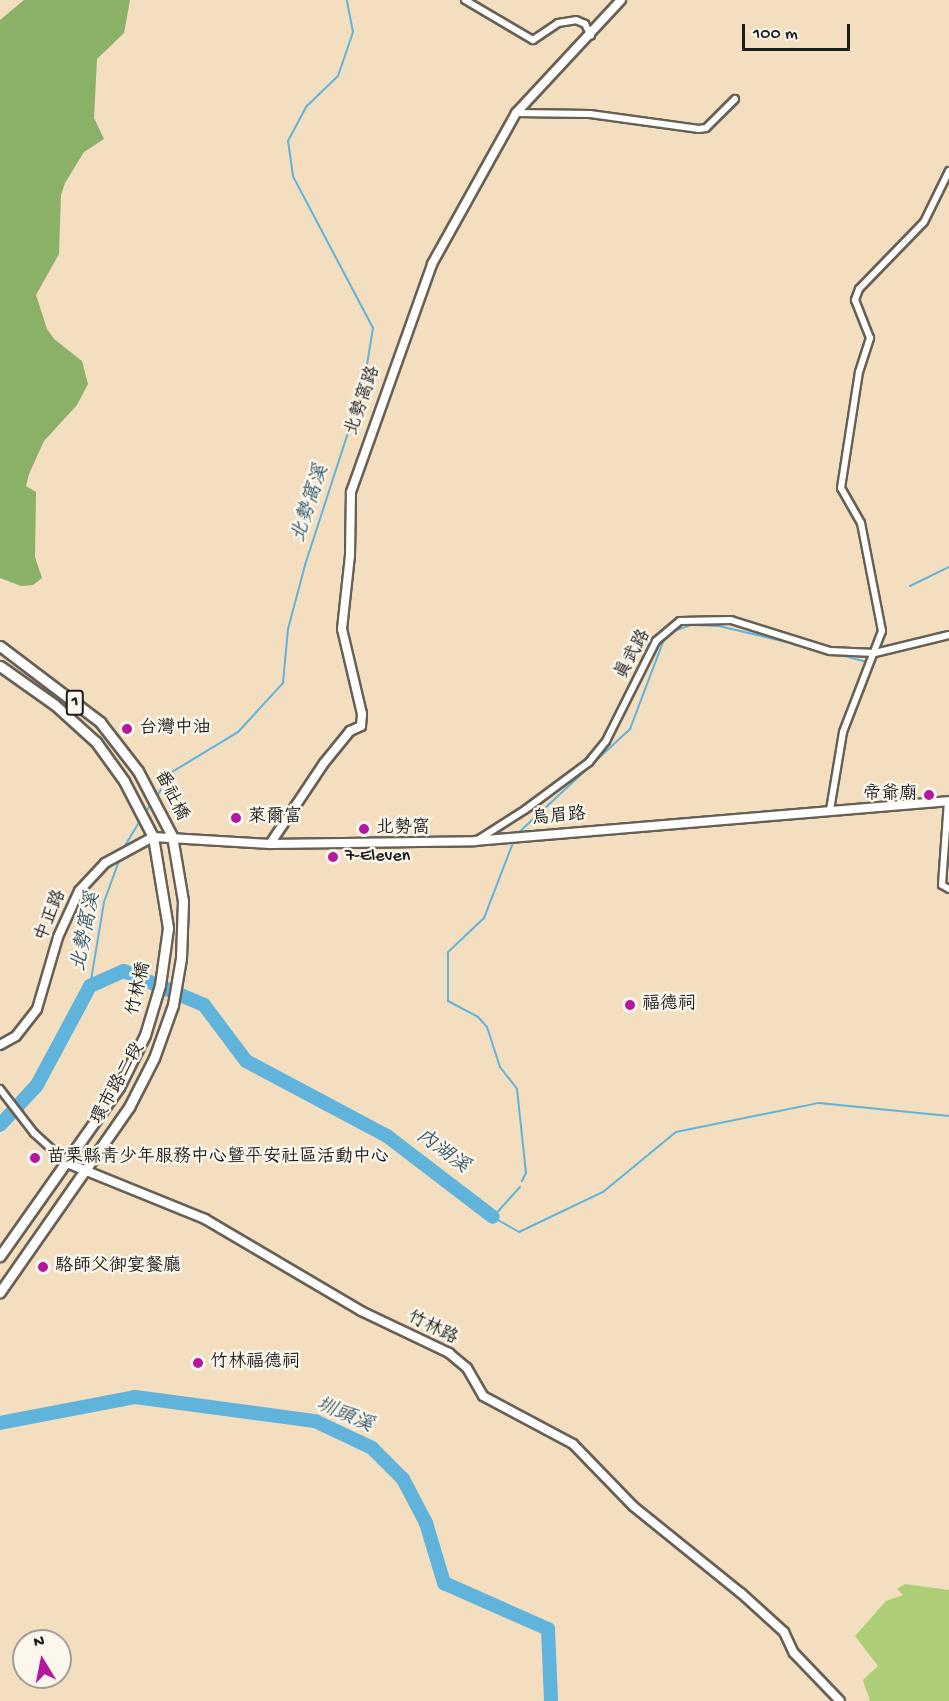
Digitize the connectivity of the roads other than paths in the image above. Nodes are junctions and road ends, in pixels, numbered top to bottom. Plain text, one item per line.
1 (465, 0) edge
2 (621, 0) edge
3 (591, 36) junction
4 (735, 99) dead end
5 (516, 113) junction
6 (949, 171) edge
7 (949, 635) edge
8 (0, 646) edge
9 (875, 653) junction
10 (0, 666) edge
11 (948, 801) edge
12 (830, 810) junction
13 (172, 836) junction
14 (153, 837) junction
15 (475, 841) junction
16 (270, 844) junction
17 (949, 889) edge
18 (146, 1035) joint
19 (163, 1040) joint
20 (0, 1046) edge
21 (0, 1089) edge
22 (67, 1163) junction
23 (85, 1172) junction
24 (0, 1256) edge
25 (0, 1292) edge
26 (840, 1701) edge

1 - 3 street
2 - 3 street, 北勢窩路
3 - 5 street, 北勢窩路
4 - 5 street
5 - 16 street, 北勢窩路
6 - 9 street
7 - 9 street, 真武路
8 - 13 main road, 番社橋 / 1
9 - 12 street
9 - 15 street, 真武路
10 - 14 main road, 番社橋 / 1
11 - 12 street, 烏眉路
11 - 17 street
12 - 15 street, 烏眉路
13 - 14 street, 中正路
13 - 16 street, 烏眉路
13 - 19 main road, 竹林橋 / 1
14 - 18 main road, 竹林橋 / 1
14 - 20 street, 中正路
15 - 16 street, 烏眉路
18 - 22 main road, 環市路二段 / 1
19 - 23 main road, 環市路二段 / 1
21 - 22 street, 竹林路
22 - 23 street, 竹林路
22 - 24 main road, 環市路二段 / 1
23 - 25 main road, 環市路二段 / 1
23 - 26 street, 竹林路

